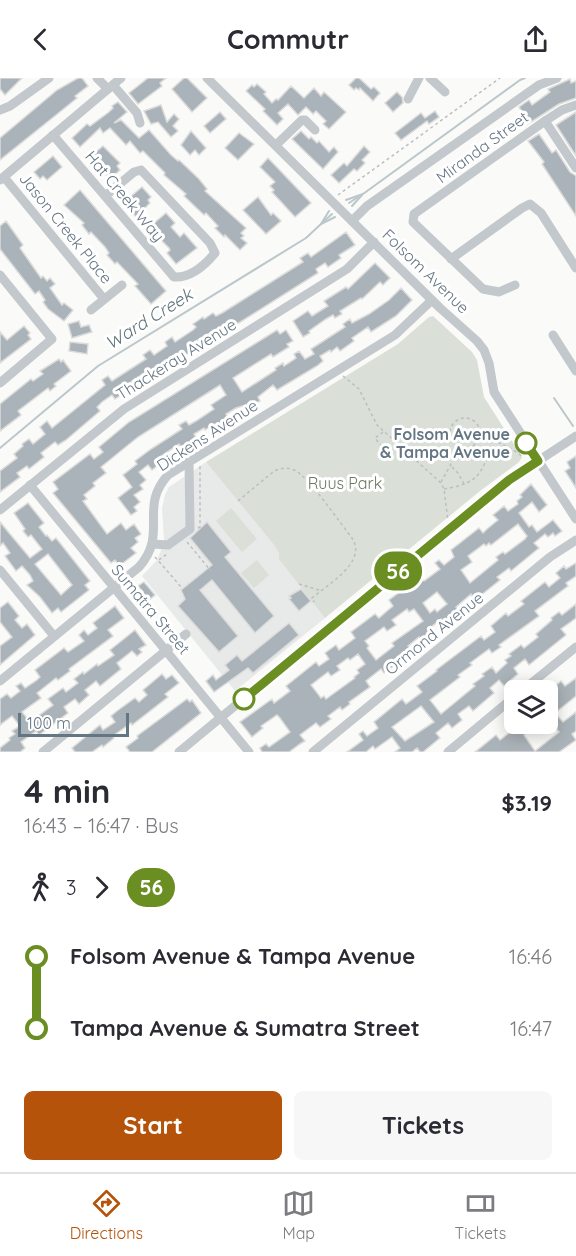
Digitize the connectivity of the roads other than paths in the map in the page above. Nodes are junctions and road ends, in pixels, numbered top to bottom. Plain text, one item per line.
1 (49, 78) edge
2 (97, 78) edge
3 (122, 78) edge
4 (207, 78) edge
5 (419, 78) edge
6 (430, 78) edge
7 (557, 78) edge
8 (111, 87) junction
9 (445, 92) dead end
10 (408, 99) dead end
11 (576, 105) edge
12 (0, 110) edge
13 (545, 121) junction
14 (140, 123) dead end
15 (315, 130) dead end
16 (53, 135) junction
17 (276, 145) junction
18 (576, 168) edge
19 (2, 178) edge
20 (105, 196) junction
21 (352, 221) junction
22 (374, 242) junction
23 (451, 259) junction
24 (576, 268) edge
25 (0, 275) edge
26 (122, 285) dead end
27 (515, 285) dead end
28 (104, 299) junction
29 (432, 300) junction
30 (91, 310) dead end
31 (553, 334) dead end
32 (576, 371) edge
33 (0, 383) edge
34 (576, 436) edge
35 (189, 461) junction
36 (538, 461) junction
37 (30, 484) junction
38 (0, 510) edge
39 (576, 519) edge
40 (576, 540) edge
41 (151, 549) junction
42 (0, 570) edge
43 (114, 587) junction
44 (186, 634) dead end
45 (54, 636) junction
46 (576, 647) edge
47 (166, 650) junction
48 (536, 680) edge
49 (0, 681) edge
50 (504, 705) edge
51 (221, 717) junction
52 (43, 752) edge
53 (179, 752) edge
54 (249, 752) edge
55 (313, 752) edge
56 (448, 752) edge

1 - 12 street
2 - 8 street
3 - 8 street
4 - 17 street, Folsom Avenue
5 - 10 street
6 - 9 street
7 - 21 street
8 - 14 street
8 - 16 street
11 - 13 street, Miranda Street
13 - 18 street
13 - 23 street, Miranda Street
15 - 17 street
16 - 19 street
16 - 20 street, Hat Creek Way
17 - 21 street, Folsom Avenue
19 - 28 street, Jason Creek Place
20 - 20 street, Hat Creek Way
21 - 22 street, Folsom Avenue
22 - 29 street, Folsom Avenue
22 - 37 street, Thackeray Avenue
23 - 24 street
23 - 27 street
25 - 33 street
26 - 28 street, Jason Creek Place
28 - 30 street, Jason Creek Place
29 - 35 street, Dickens Avenue
29 - 36 street, Folsom Avenue
31 - 32 street
34 - 36 street
35 - 41 street, Dickens Avenue
35 - 41 street
36 - 39 street, Folsom Avenue
36 - 51 street
37 - 38 street, Thackeray Avenue
37 - 43 street, Sumatra Street
40 - 55 street, Ormond Avenue
41 - 43 street
42 - 45 street
43 - 45 street
43 - 47 street, Sumatra Street
44 - 47 street
45 - 49 street
46 - 48 street
47 - 51 street, Sumatra Street
47 - 52 street
50 - 56 street
51 - 53 street
51 - 54 street, Sumatra Street

